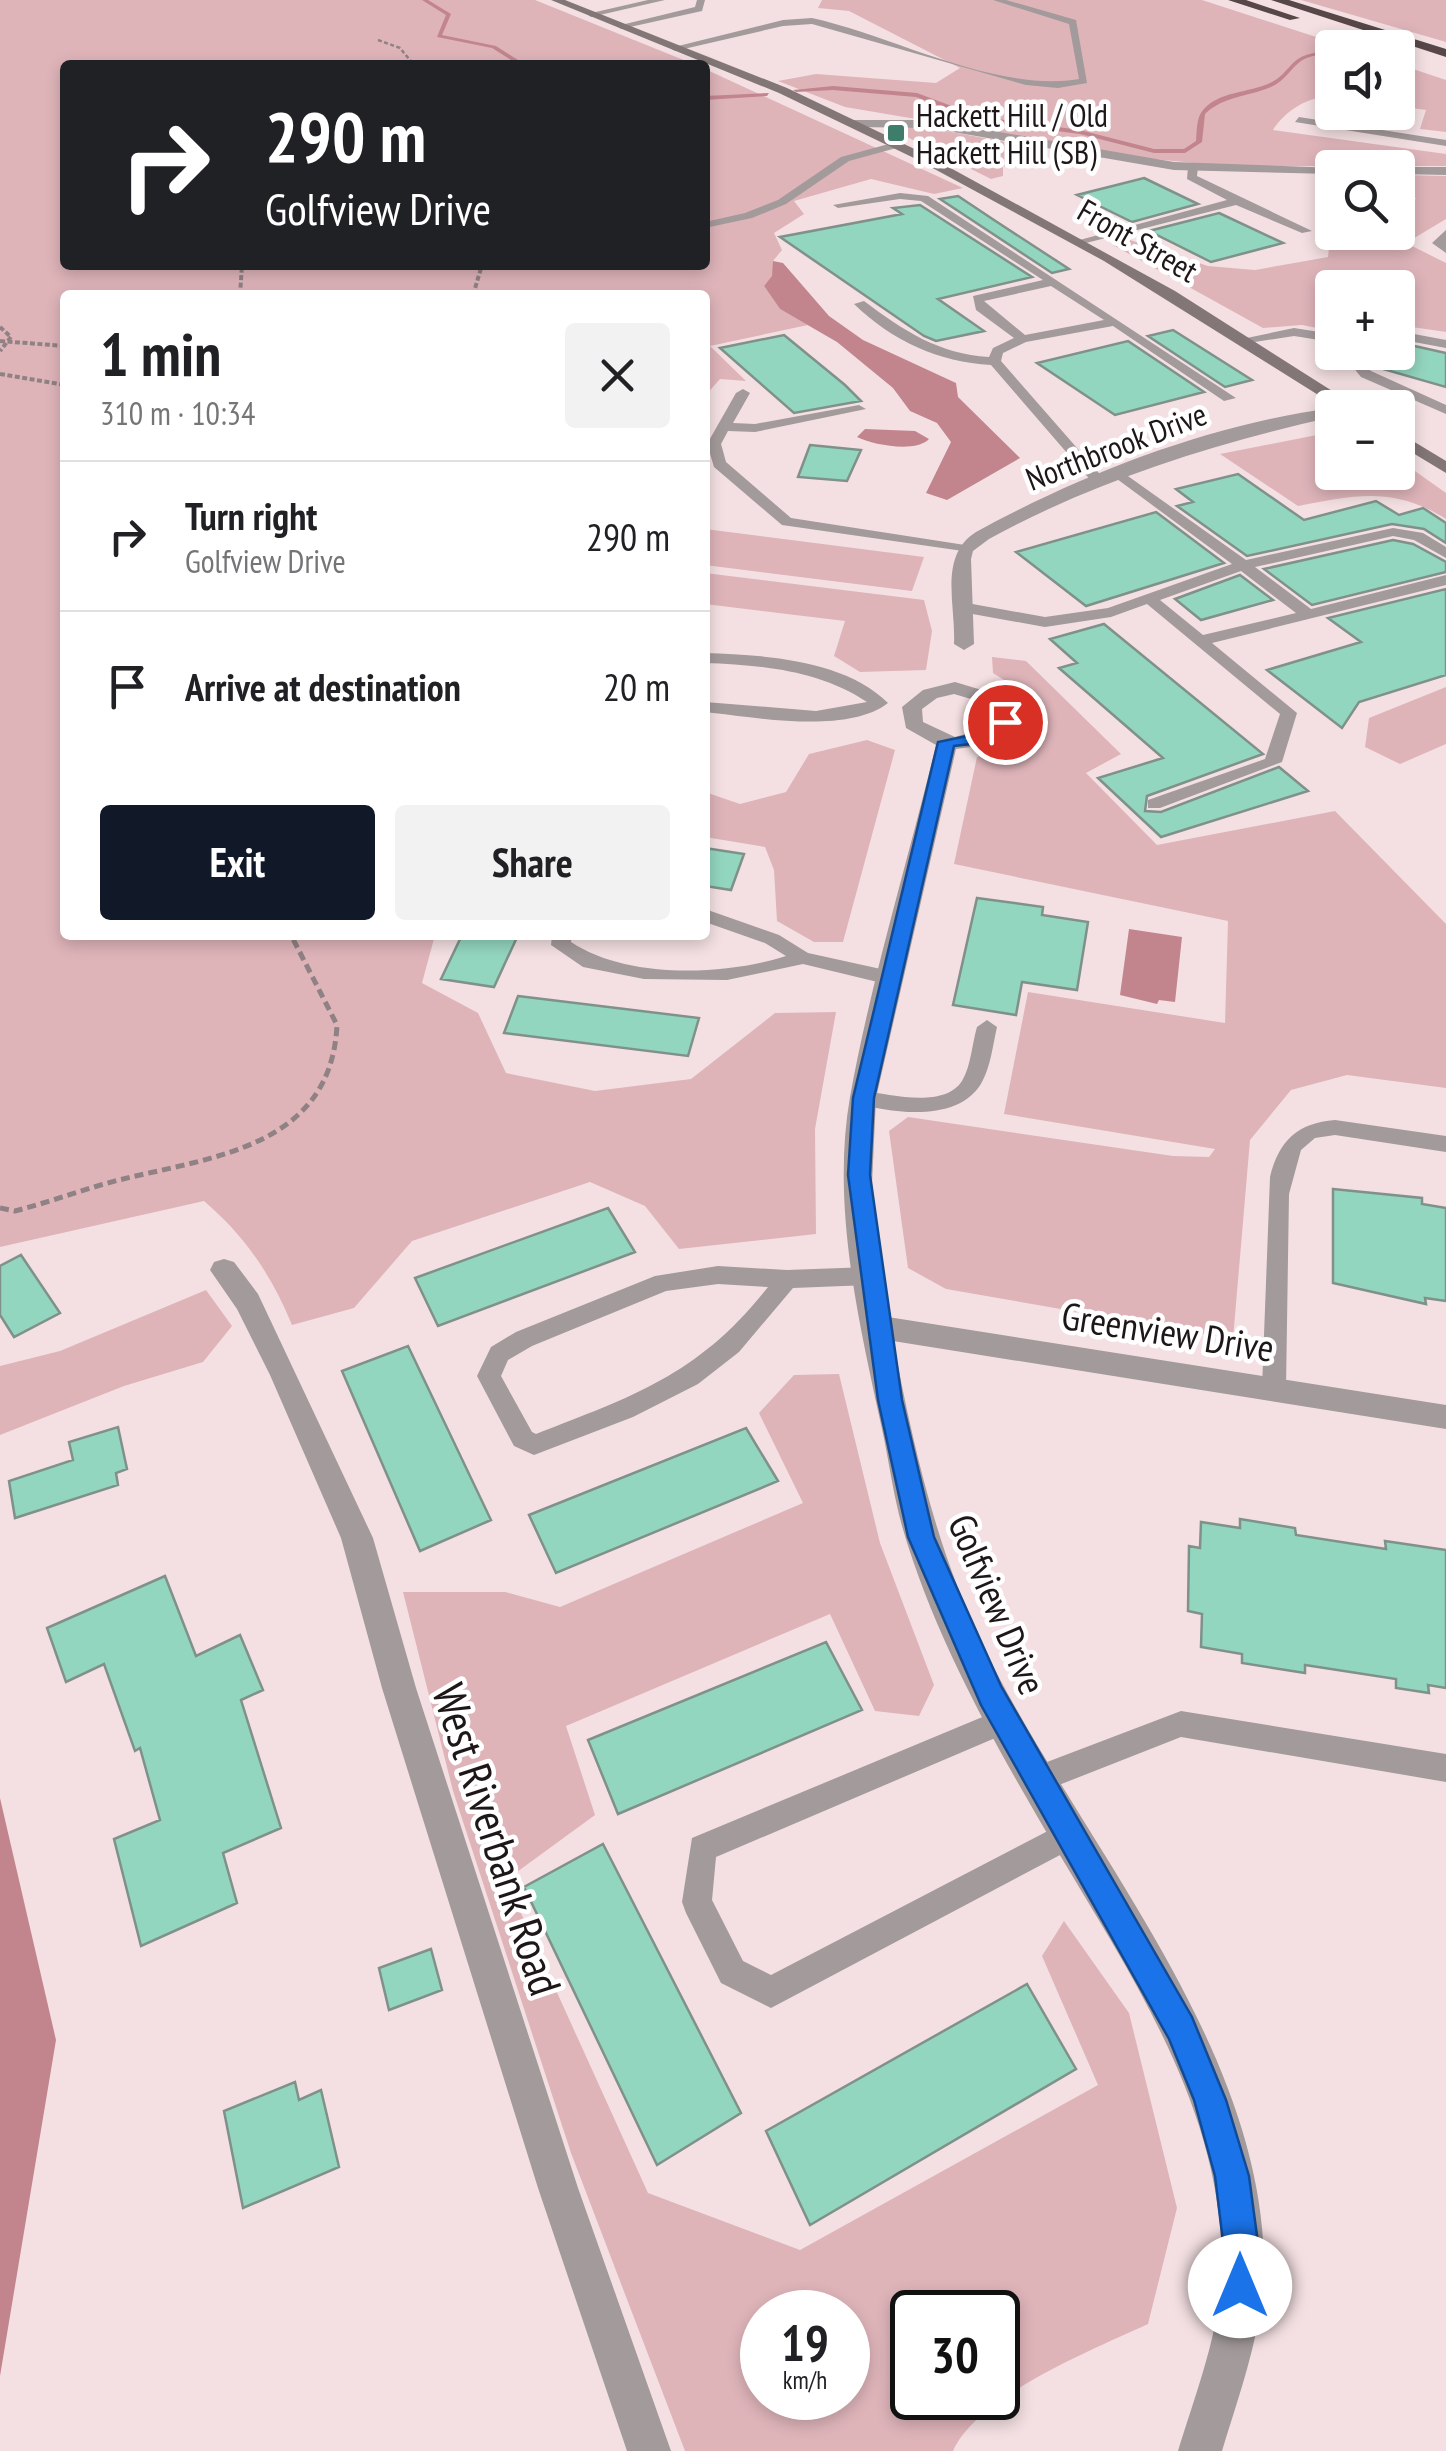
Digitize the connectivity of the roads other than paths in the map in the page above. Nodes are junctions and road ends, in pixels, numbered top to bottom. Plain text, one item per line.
1 (556, 0) edge
2 (661, 0) edge
3 (701, 0) edge
4 (997, 0) edge
5 (1234, 0) edge
6 (1277, 0) edge
7 (592, 14) junction
8 (621, 26) junction
9 (1330, 30) edge
10 (675, 48) junction
11 (1446, 53) edge
12 (1415, 57) edge
13 (703, 60) edge
14 (710, 63) edge
15 (1446, 67) edge
16 (1299, 120) dead end
17 (853, 123) junction
18 (1446, 142) edge
19 (896, 144) junction
20 (1194, 168) junction
21 (1315, 170) edge
22 (1415, 170) edge
23 (1446, 171) edge
24 (1237, 201) junction
25 (838, 205) dead end
26 (710, 224) edge
27 (1306, 230) dead end
28 (1446, 233) edge
29 (1082, 242) junction
30 (1446, 250) edge
31 (1052, 282) junction
32 (860, 304) dead end
33 (1115, 322) junction
34 (1315, 335) edge
35 (1415, 338) edge
36 (1023, 339) junction
37 (1248, 340) junction
38 (1446, 344) edge
39 (995, 361) junction
40 (1362, 370) edge
41 (1324, 390) edge
42 (742, 393) dead end
43 (1229, 398) dead end
44 (859, 409) dead end
45 (1446, 410) edge
46 (1315, 416) edge
47 (724, 427) junction
48 (1415, 448) edge
49 (1446, 468) edge
50 (1118, 472) junction
51 (1098, 480) junction
52 (965, 549) junction
53 (1446, 554) edge
54 (1243, 565) junction
55 (1446, 580) edge
56 (1150, 598) junction
57 (967, 608) junction
58 (1305, 612) junction
59 (1200, 642) junction
60 (964, 644) dead end
61 (710, 659) edge
62 (880, 702) junction
63 (912, 707) junction
64 (710, 708) edge
65 (946, 742) junction
66 (1154, 804) dead end
67 (710, 918) edge
68 (561, 940) edge
69 (802, 958) junction
70 (890, 978) junction
71 (986, 1026) dead end
72 (864, 1098) junction
73 (1446, 1144) edge
74 (224, 1270) dead end
75 (870, 1276) junction
76 (787, 1279) junction
77 (878, 1327) junction
78 (1274, 1388) junction
79 (1446, 1417) edge
80 (1004, 1721) junction
81 (1446, 1768) edge
82 (1036, 1780) junction
83 (1069, 1835) junction
84 (648, 2451) edge
85 (1200, 2451) edge

1 - 7 main road, Front Street
2 - 7 lane
3 - 8 lane
4 - 10 lane
5 - 9 highway
6 - 11 highway
7 - 8 main road, Front Street
8 - 10 main road, Front Street
10 - 13 main road, Front Street
12 - 15 highway
14 - 17 main road, Front Street
16 - 18 lane
17 - 19 main road, Front Street
17 - 20 street
19 - 26 lane
19 - 29 main road, Front Street
20 - 21 street
20 - 24 lane
22 - 23 street
24 - 27 lane
24 - 29 lane
25 - 31 lane
28 - 30 lane
29 - 37 main road, Front Street
31 - 33 lane
31 - 36 lane
32 - 39 lane
33 - 36 lane
33 - 43 lane
34 - 37 lane
35 - 38 lane
36 - 39 lane
37 - 41 main road, Front Street
39 - 51 lane
40 - 45 lane
42 - 47 lane
44 - 47 lane
46 - 50 street, Northbrook Drive
47 - 52 lane
48 - 49 main road
50 - 51 street, Northbrook Drive
50 - 54 lane
51 - 52 street, Northbrook Drive
52 - 57 street
53 - 54 lane
54 - 56 lane
54 - 58 lane
55 - 58 lane
56 - 57 lane
56 - 59 lane
57 - 60 street
58 - 59 lane
59 - 66 lane
61 - 62 lane
62 - 63 lane
62 - 64 lane
63 - 65 street
63 - 65 street
65 - 70 street, Golfview Drive
67 - 69 lane
68 - 69 lane
69 - 70 lane
70 - 72 street, Golfview Drive
71 - 72 lane
72 - 75 street, Golfview Drive
73 - 78 lane
74 - 84 street, West Riverbank Road
75 - 76 lane
75 - 77 street, Golfview Drive
76 - 76 lane
77 - 78 street, Greenview Drive
77 - 80 street, Golfview Drive
78 - 79 street, Greenview Drive
80 - 82 street, Golfview Drive
80 - 83 lane
81 - 82 lane
82 - 83 street, Golfview Drive
83 - 85 street, Golfview Drive

